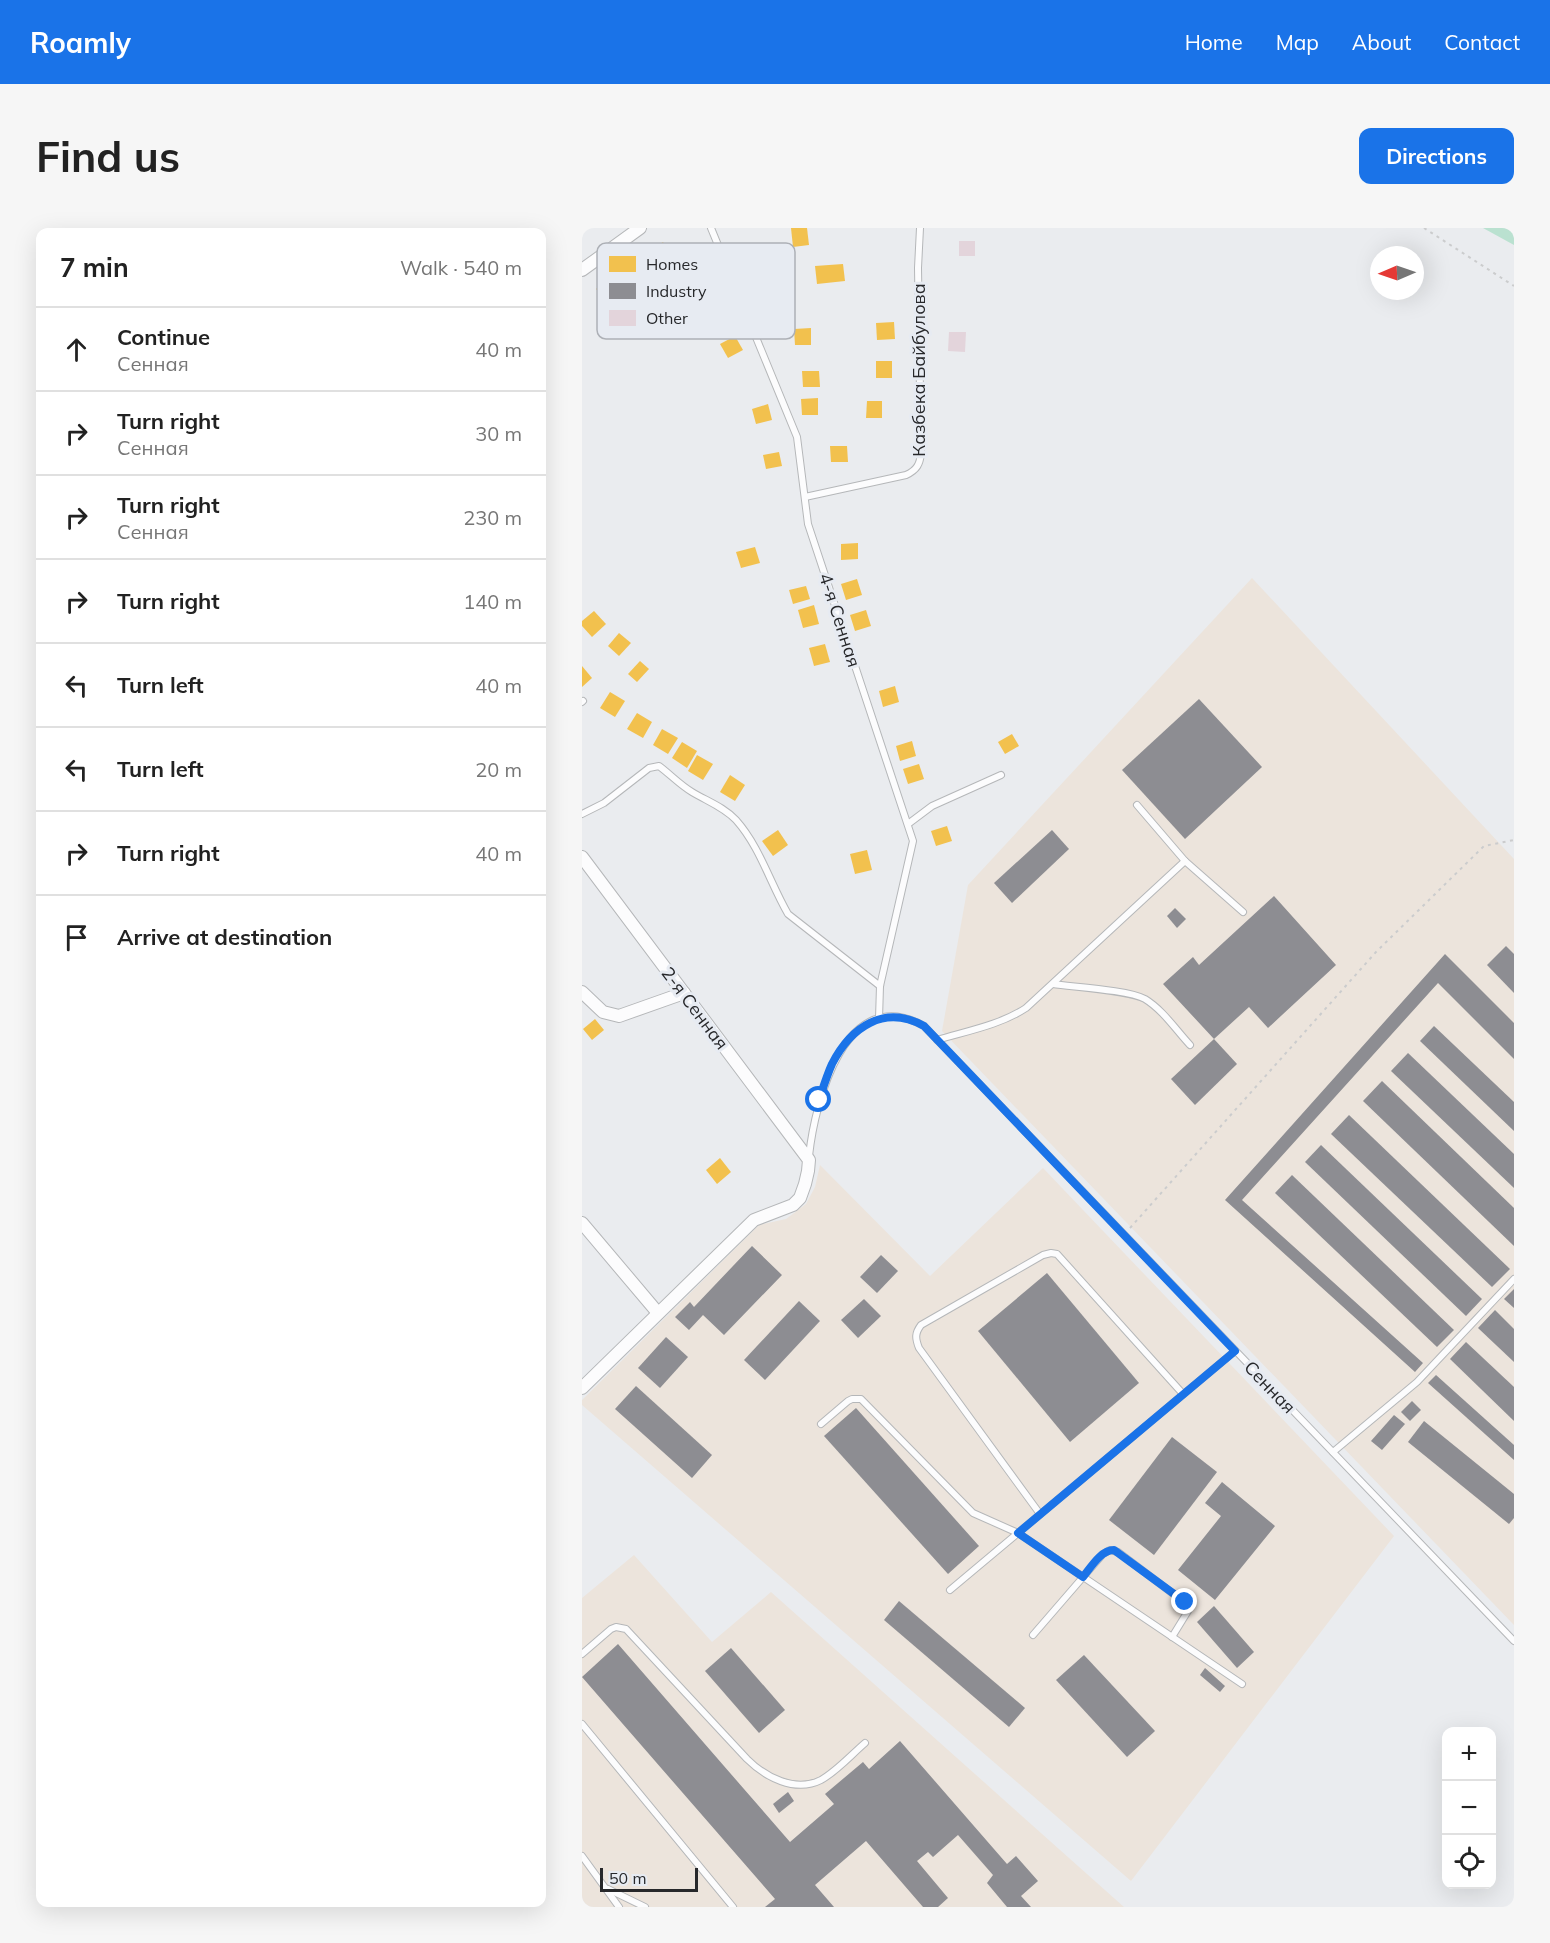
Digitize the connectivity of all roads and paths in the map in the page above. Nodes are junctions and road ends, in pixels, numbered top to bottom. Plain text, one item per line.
1 (640, 228) edge
2 (711, 228) edge
3 (920, 228) edge
4 (1424, 228) edge
5 (619, 243) edge
6 (717, 243) edge
7 (597, 259) edge
8 (582, 270) edge
9 (1514, 286) edge
10 (757, 339) edge
11 (805, 497) junction
12 (1001, 775) dead end
13 (1137, 805) dead end
14 (582, 814) edge
15 (908, 824) junction
16 (1514, 840) edge
17 (582, 857) edge
18 (1185, 861) junction
19 (1243, 912) dead end
20 (1053, 984) junction
21 (880, 987) junction
22 (582, 992) edge
23 (684, 993) junction
24 (879, 1018) junction
25 (937, 1040) junction
26 (1190, 1045) dead end
27 (808, 1160) junction
28 (582, 1223) edge
29 (1124, 1235) junction
30 (1514, 1279) edge
31 (658, 1313) junction
32 (1235, 1351) junction
33 (582, 1388) edge
34 (1183, 1394) junction
35 (821, 1424) dead end
36 (1333, 1452) junction
37 (1040, 1514) junction
38 (1018, 1533) junction
39 (1083, 1577) junction
40 (950, 1590) dead end
41 (1032, 1635) dead end
42 (1172, 1637) junction
43 (1513, 1638) edge
44 (582, 1654) edge
45 (1242, 1684) dead end
46 (582, 1724) edge
47 (865, 1743) dead end
48 (582, 1856) edge
49 (605, 1887) junction
50 (620, 1907) edge
51 (645, 1907) edge
52 (733, 1907) edge

1 - 5 street
2 - 6 lane, 4-я Сенная
3 - 11 lane, Казбека Байбулова
4 - 9 path
7 - 8 street
10 - 11 lane, 4-я Сенная
11 - 15 lane, 4-я Сенная
12 - 15 lane
13 - 18 lane
14 - 21 lane
15 - 21 lane, 4-я Сенная
16 - 29 path
17 - 23 street, 2-я Сенная
18 - 19 lane
18 - 20 lane
20 - 25 lane
20 - 26 lane
21 - 24 lane, 4-я Сенная
22 - 23 street
23 - 27 street, 2-я Сенная
24 - 25 lane, Сенная
24 - 27 lane
25 - 29 lane, Сенная
27 - 31 street
28 - 31 street
29 - 32 lane, Сенная
30 - 36 lane
31 - 33 street
32 - 34 lane
32 - 36 lane, Сенная
34 - 37 lane
34 - 37 lane
35 - 38 lane
36 - 43 lane, Сенная
37 - 38 lane
38 - 39 lane
38 - 40 lane
39 - 41 lane
39 - 42 lane
39 - 42 lane
42 - 45 lane
44 - 47 lane
46 - 52 lane
48 - 49 lane
49 - 50 lane
49 - 51 lane

